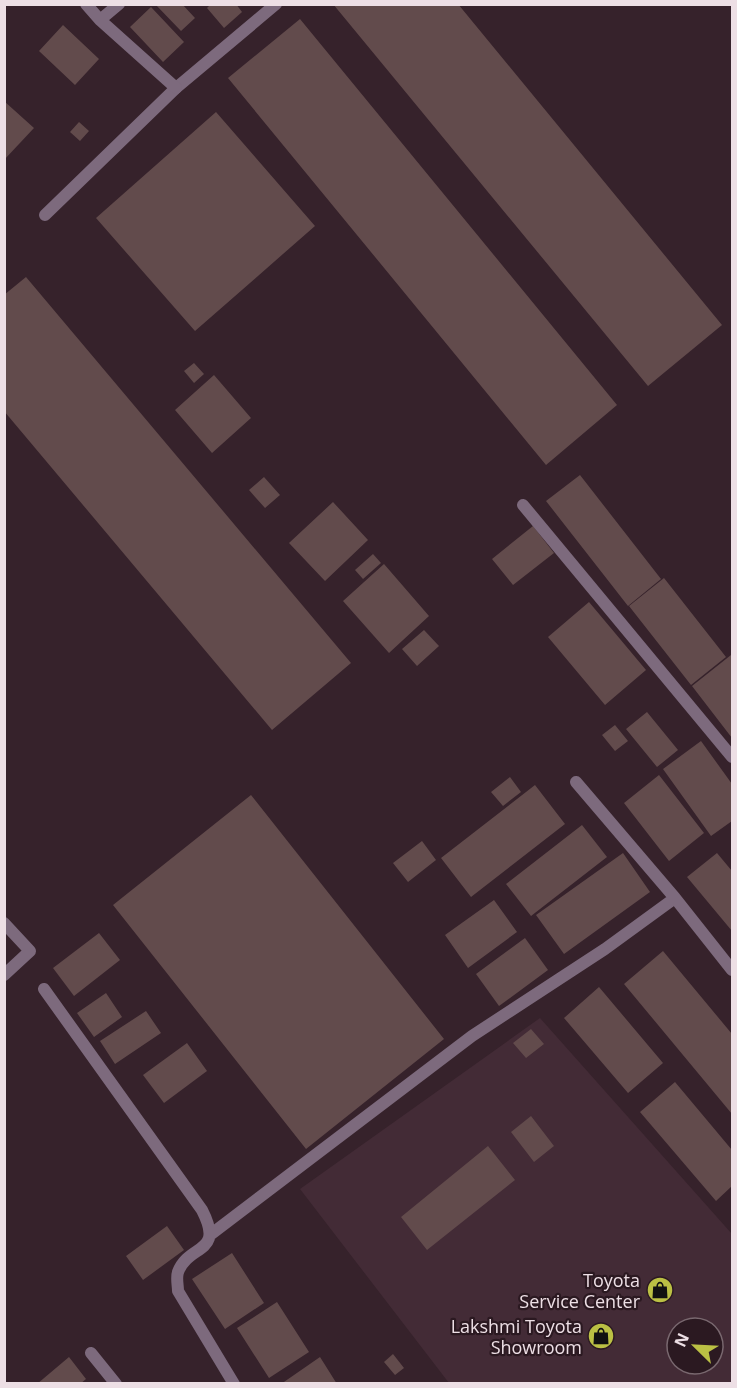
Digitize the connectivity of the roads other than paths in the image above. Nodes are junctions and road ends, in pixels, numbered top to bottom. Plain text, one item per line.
1 (86, 4) edge
2 (119, 4) edge
3 (276, 4) edge
4 (100, 20) junction
5 (176, 88) junction
6 (45, 215) dead end
7 (523, 505) dead end
8 (732, 757) edge
9 (576, 782) dead end
10 (675, 898) junction
11 (4, 923) edge
12 (732, 970) edge
13 (4, 975) edge
14 (44, 989) dead end
15 (210, 1235) junction
16 (91, 1353) dead end
17 (116, 1383) edge
18 (234, 1383) edge

1 - 4 street
2 - 4 street
3 - 5 street
4 - 5 street
5 - 6 street
7 - 8 street
9 - 10 street
10 - 12 street
10 - 15 street
11 - 13 street
14 - 15 street
15 - 18 street
16 - 17 street

